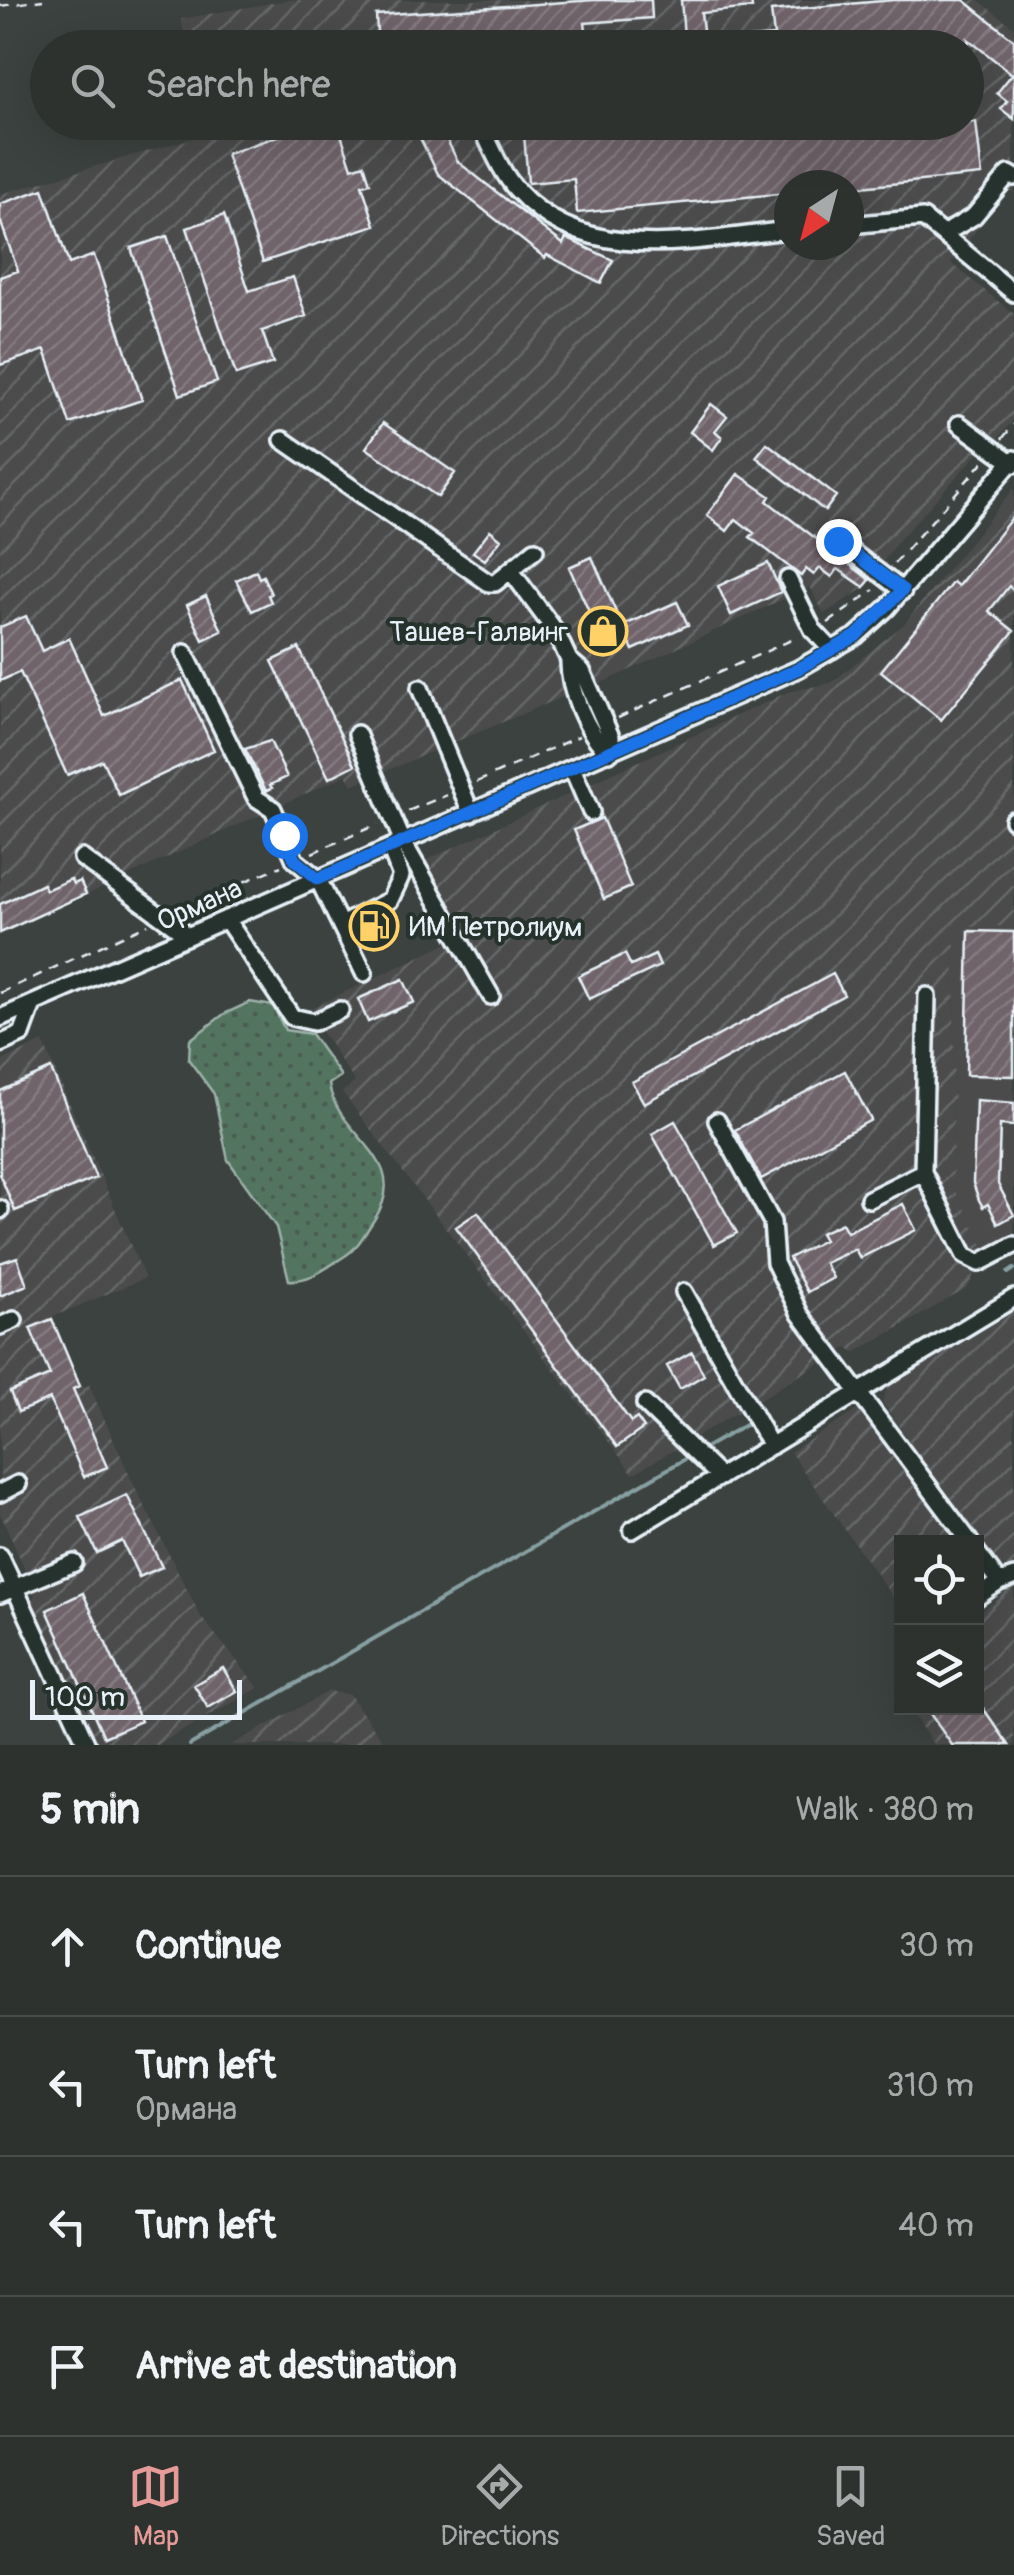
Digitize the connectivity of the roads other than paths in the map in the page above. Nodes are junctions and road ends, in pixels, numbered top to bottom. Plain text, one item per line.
1 (488, 140) edge
2 (1014, 178) edge
3 (864, 224) edge
4 (774, 231) edge
5 (944, 234) junction
6 (1014, 292) edge
7 (959, 424) dead end
8 (283, 440) dead end
9 (1013, 462) edge
10 (838, 541) dead end
11 (535, 550) dead end
12 (511, 571) junction
13 (788, 579) dead end
14 (903, 590) junction
15 (832, 650) junction
16 (185, 654) dead end
17 (570, 660) junction
18 (420, 688) dead end
19 (357, 734) dead end
20 (609, 752) junction
21 (572, 768) junction
22 (471, 812) junction
23 (591, 812) dead end
24 (396, 845) junction
25 (82, 858) dead end
26 (318, 879) junction
27 (226, 920) junction
28 (341, 925) junction
29 (188, 936) junction
30 (364, 974) dead end
31 (490, 996) dead end
32 (927, 996) dead end
33 (33, 1004) junction
34 (340, 1010) dead end
35 (0, 1018) edge
36 (0, 1044) edge
37 (717, 1121) dead end
38 (923, 1172) junction
39 (868, 1200) dead end
40 (1014, 1245) edge
41 (684, 1292) dead end
42 (1014, 1298) edge
43 (860, 1392) junction
44 (646, 1404) dead end
45 (770, 1446) junction
46 (720, 1477) junction
47 (18, 1484) dead end
48 (0, 1492) edge
49 (632, 1530) dead end
50 (965, 1535) edge
51 (0, 1556) edge
52 (984, 1559) edge
53 (74, 1563) dead end
54 (1006, 1580) edge
55 (7, 1591) edge
56 (984, 1593) edge
57 (87, 1745) edge

1 - 4 street
2 - 5 street
3 - 5 street
5 - 6 street
7 - 9 street
8 - 12 street
9 - 14 street, Ормана
10 - 14 street
11 - 12 street
12 - 17 street
13 - 15 street
14 - 15 street, Ормана
15 - 20 street, Ормана
16 - 26 street
17 - 20 street
17 - 20 street
18 - 22 street
19 - 24 street
20 - 21 street, Ормана
21 - 22 street, Ормана
21 - 23 street
22 - 24 street, Ормана
24 - 26 street, Ормана
24 - 28 street
24 - 31 street
25 - 29 street
26 - 27 street, Ормана
26 - 28 street
27 - 29 street, Ормана
27 - 34 street
28 - 30 street
29 - 33 street, Ормана
32 - 38 street
33 - 35 street, Ормана
33 - 36 street
37 - 43 street
38 - 39 street
38 - 40 street
41 - 45 street
42 - 43 street
43 - 45 street
43 - 50 street
44 - 46 street
45 - 46 street
46 - 49 street
47 - 48 street
51 - 55 street
52 - 54 street
53 - 55 street
54 - 56 street
55 - 57 street

